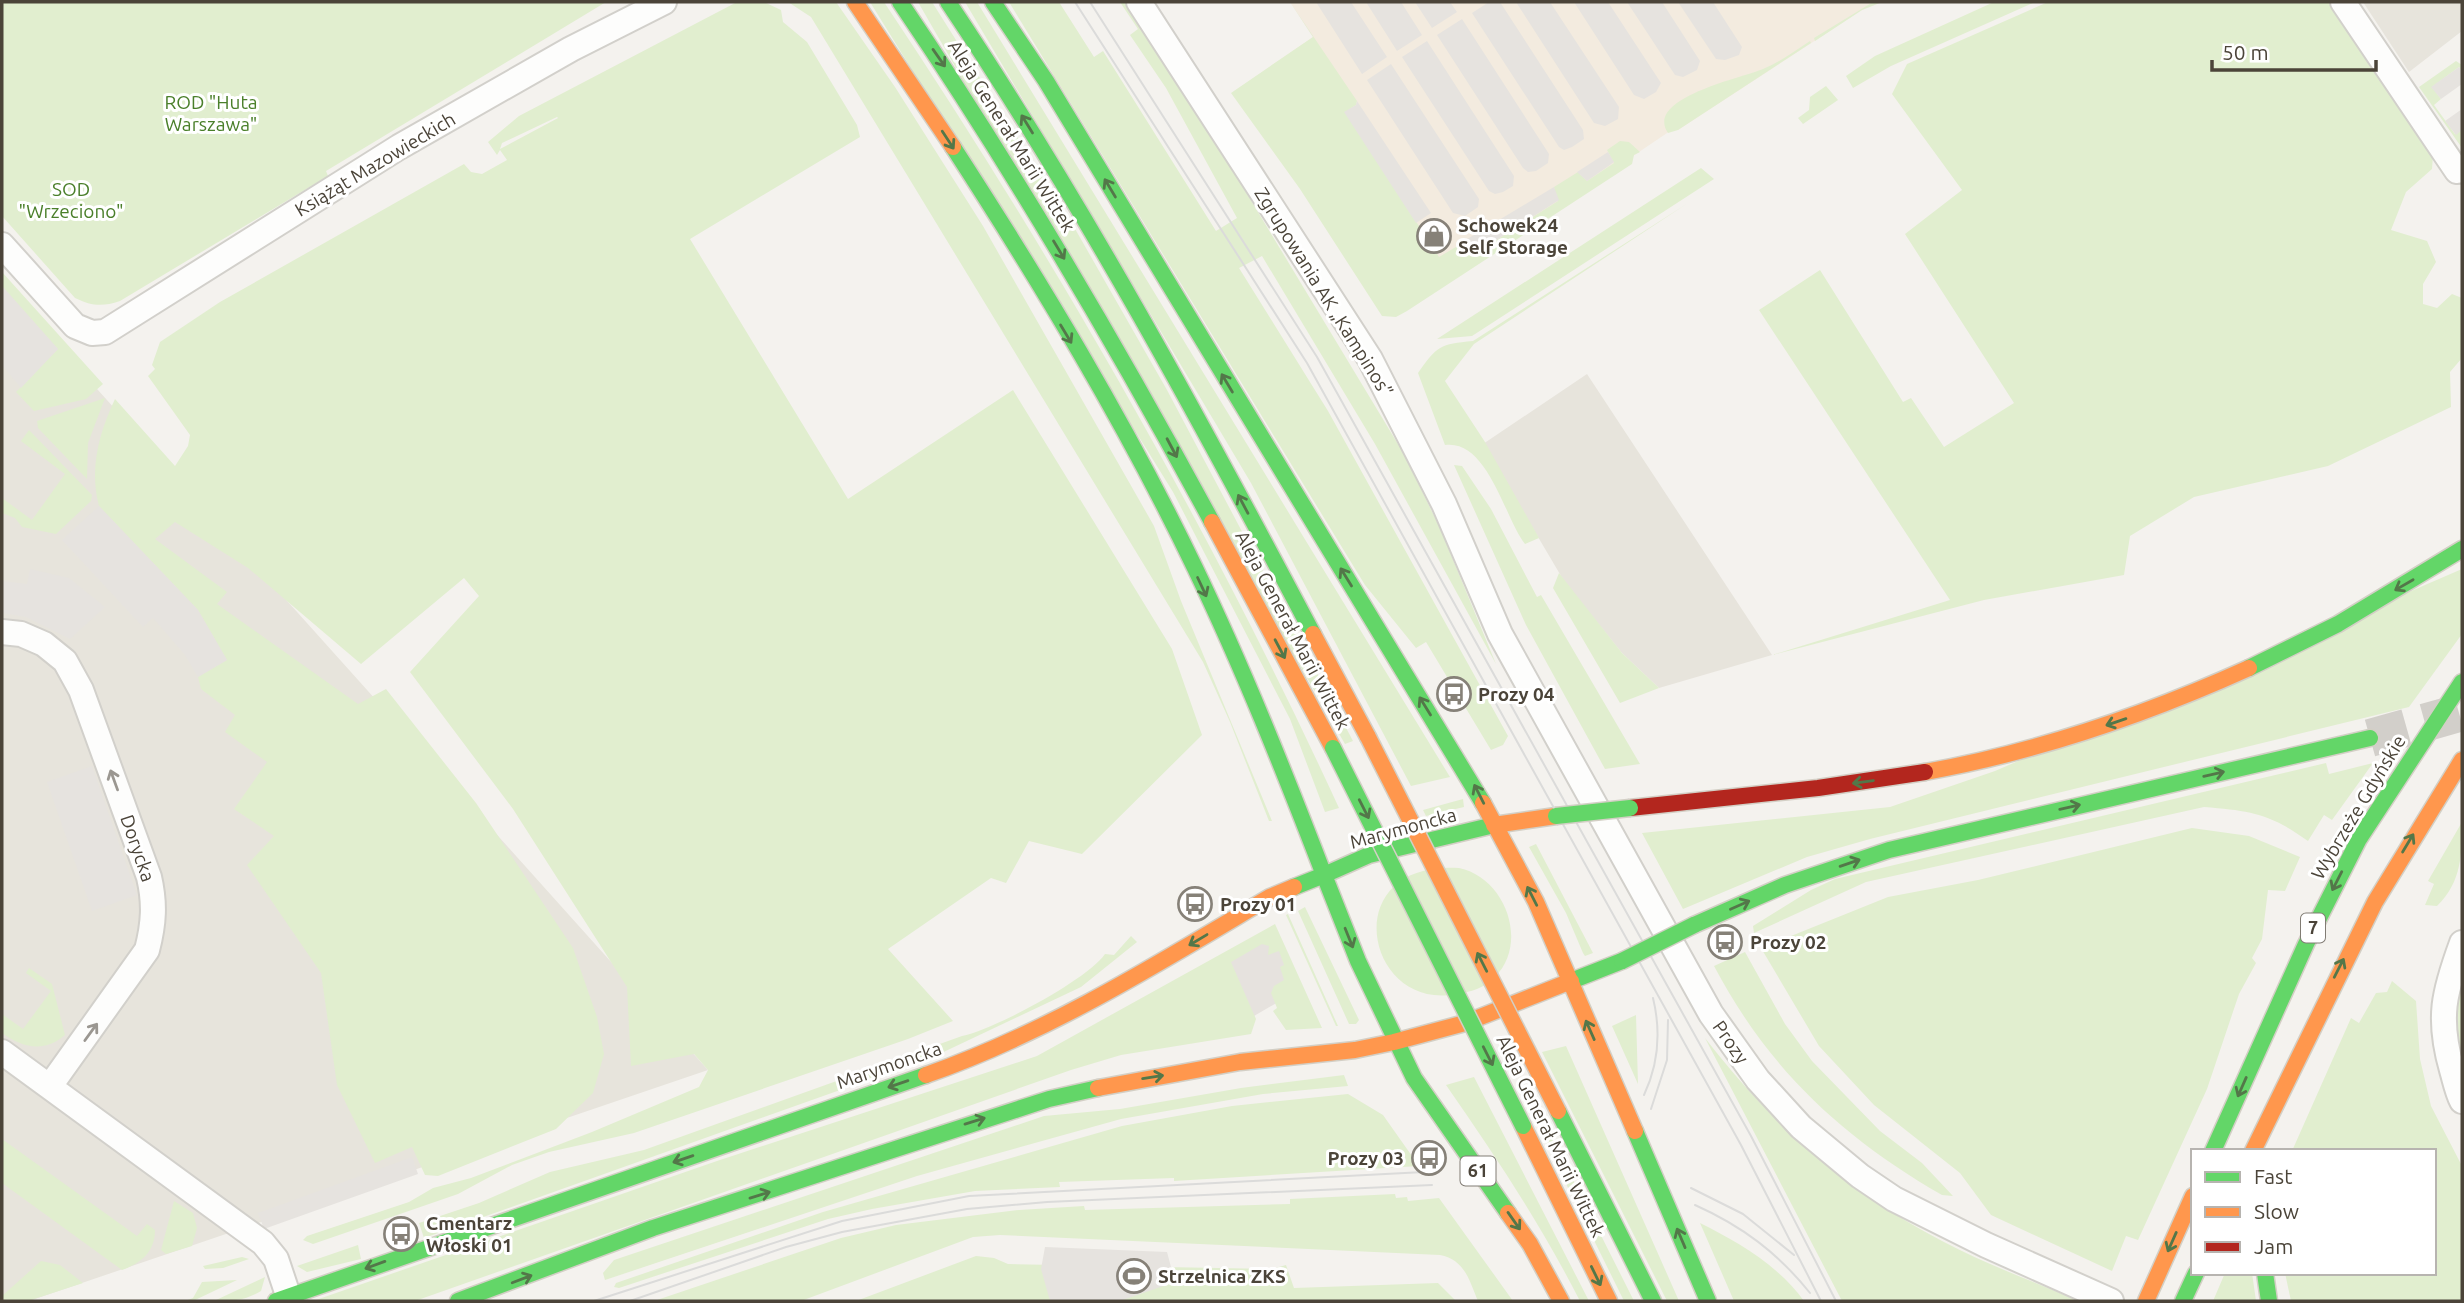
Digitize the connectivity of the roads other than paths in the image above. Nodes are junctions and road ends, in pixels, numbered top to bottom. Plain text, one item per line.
1 (664, 2) edge
2 (855, 2) edge
3 (900, 2) edge
4 (948, 2) edge
5 (993, 2) edge
6 (1139, 2) edge
7 (2343, 2) edge
8 (2457, 171) dead end
9 (2, 245) edge
10 (2462, 549) edge
11 (2, 632) edge
12 (1500, 634) joint
13 (2462, 682) edge
14 (2370, 738) tunnel mouth
15 (2462, 760) edge
16 (1494, 825) junction
17 (1324, 875) junction
18 (2462, 943) edge
19 (1570, 981) junction
20 (2310, 1030) junction
21 (1394, 1042) junction
22 (2, 1052) edge
23 (50, 1086) junction
24 (2462, 1101) edge
25 (2284, 1124) dead end
26 (2214, 1149) edge
27 (2254, 1149) edge
28 (2191, 1200) edge
29 (2195, 1275) edge
30 (2265, 1275) edge
31 (2149, 1295) edge
32 (285, 1300) edge
33 (458, 1301) edge
34 (1561, 1301) edge
35 (1609, 1301) edge
36 (1653, 1301) edge
37 (1708, 1301) edge
38 (2111, 1301) edge
39 (2183, 1301) edge
40 (2269, 1301) edge

1 - 9 street, Książąt Mazowieckich
2 -> 17 main road
3 -> 35 main road, Aleja Generał Marii Wittek, bridge
36 -> 4 main road, Aleja Generał Marii Wittek, bridge
16 -> 5 main road
6 - 12 street, Zgrupowania AK „Kampinos”
7 - 8 street
10 -> 16 main road, Marymoncka, bridge
23 -> 11 street, Dorycka
12 - 38 street, Prozy
13 -> 26 main road, Wybrzeże Gdyńskie / 7
19 -> 14 main road, bridge
20 -> 15 main road, 7
16 - 17 main road, Marymoncka
19 -> 16 main road
17 -> 21 main road
17 -> 32 main road, Marymoncka
18 - 24 street
19 - 21 main road
37 -> 19 main road
20 - 25 main road
20 - 27 main road, 7
33 -> 21 main road
21 -> 34 main road, 61
22 - 23 street
23 - 32 street
28 -> 31 main road
29 - 39 main road
30 - 40 main road

